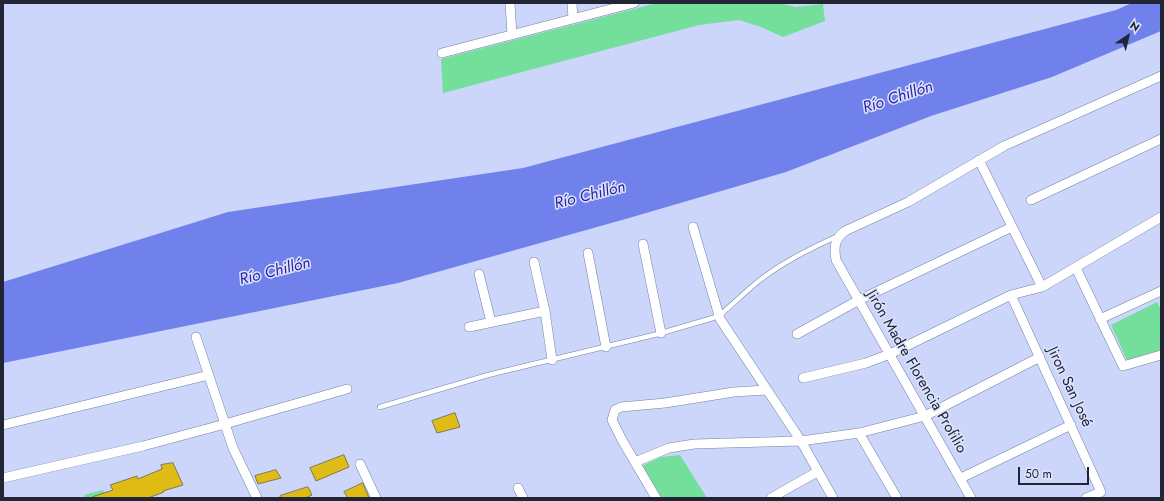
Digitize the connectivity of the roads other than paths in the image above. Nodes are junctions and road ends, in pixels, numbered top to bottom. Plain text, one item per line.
1 (510, 3) edge
2 (572, 3) edge
3 (634, 3) edge
4 (573, 19) junction
5 (512, 35) junction
6 (442, 52) dead end
7 (1161, 76) edge
8 (1161, 139) edge
9 (980, 160) junction
10 (1031, 200) dead end
11 (1161, 217) edge
12 (693, 227) dead end
13 (1012, 227) junction
14 (841, 234) junction
15 (643, 244) dead end
16 (588, 253) dead end
17 (534, 262) dead end
18 (1076, 268) junction
19 (479, 274) dead end
20 (1042, 287) junction
21 (1161, 291) edge
22 (1011, 295) junction
23 (859, 300) junction
24 (545, 311) junction
25 (720, 315) junction
26 (1100, 319) junction
27 (491, 322) junction
28 (469, 327) dead end
29 (661, 333) junction
30 (797, 334) dead end
31 (196, 337) dead end
32 (606, 347) junction
33 (890, 354) junction
34 (1161, 355) edge
35 (1040, 357) junction
36 (552, 360) junction
37 (209, 375) junction
38 (803, 378) dead end
39 (347, 389) dead end
40 (766, 390) junction
41 (380, 407) dead end
42 (925, 416) junction
43 (225, 424) junction
44 (3, 425) edge
45 (1071, 425) junction
46 (859, 433) junction
47 (801, 441) junction
48 (635, 462) junction
49 (360, 464) dead end
50 (818, 472) junction
51 (3, 478) edge
52 (961, 478) junction
53 (518, 488) dead end
54 (257, 498) edge
55 (376, 498) edge
56 (523, 498) edge
57 (656, 498) edge
58 (771, 498) edge
59 (833, 498) edge
60 (898, 498) edge
61 (971, 498) edge
62 (1086, 498) edge

1 - 5 street
2 - 4 street
3 - 4 street
4 - 5 street
5 - 6 street
7 - 9 street
8 - 10 street
9 - 13 street
9 - 14 street
11 - 18 street
12 - 25 street
13 - 20 street
13 - 23 street
14 - 23 street, Jirón Madre Florencia Profilio
14 - 25 lane
15 - 29 street
16 - 32 street
17 - 24 street
18 - 20 street
18 - 26 street
19 - 27 street
20 - 22 street
21 - 26 street
22 - 33 street
22 - 35 street, Jiron San José
23 - 30 street
23 - 33 street, Jirón Madre Florencia Profilio
24 - 27 street
24 - 36 street
25 - 29 lane
25 - 40 street
26 - 34 street
27 - 28 street
29 - 32 lane
31 - 37 street
32 - 36 lane
33 - 38 street
33 - 42 street, Jirón Madre Florencia Profilio
35 - 42 street
35 - 45 street, Jiron San José
36 - 41 lane
37 - 43 street
37 - 44 street
39 - 43 street
40 - 47 street
40 - 48 street
42 - 46 street
42 - 52 street, Jirón Madre Florencia Profilio
43 - 51 street
43 - 54 street
45 - 52 street
45 - 62 street, Jiron San José
46 - 47 street
46 - 60 street
47 - 48 street
47 - 50 street
48 - 57 street
49 - 55 street
50 - 58 street
50 - 59 street
52 - 61 street, Jirón Madre Florencia Profilio
53 - 56 street

